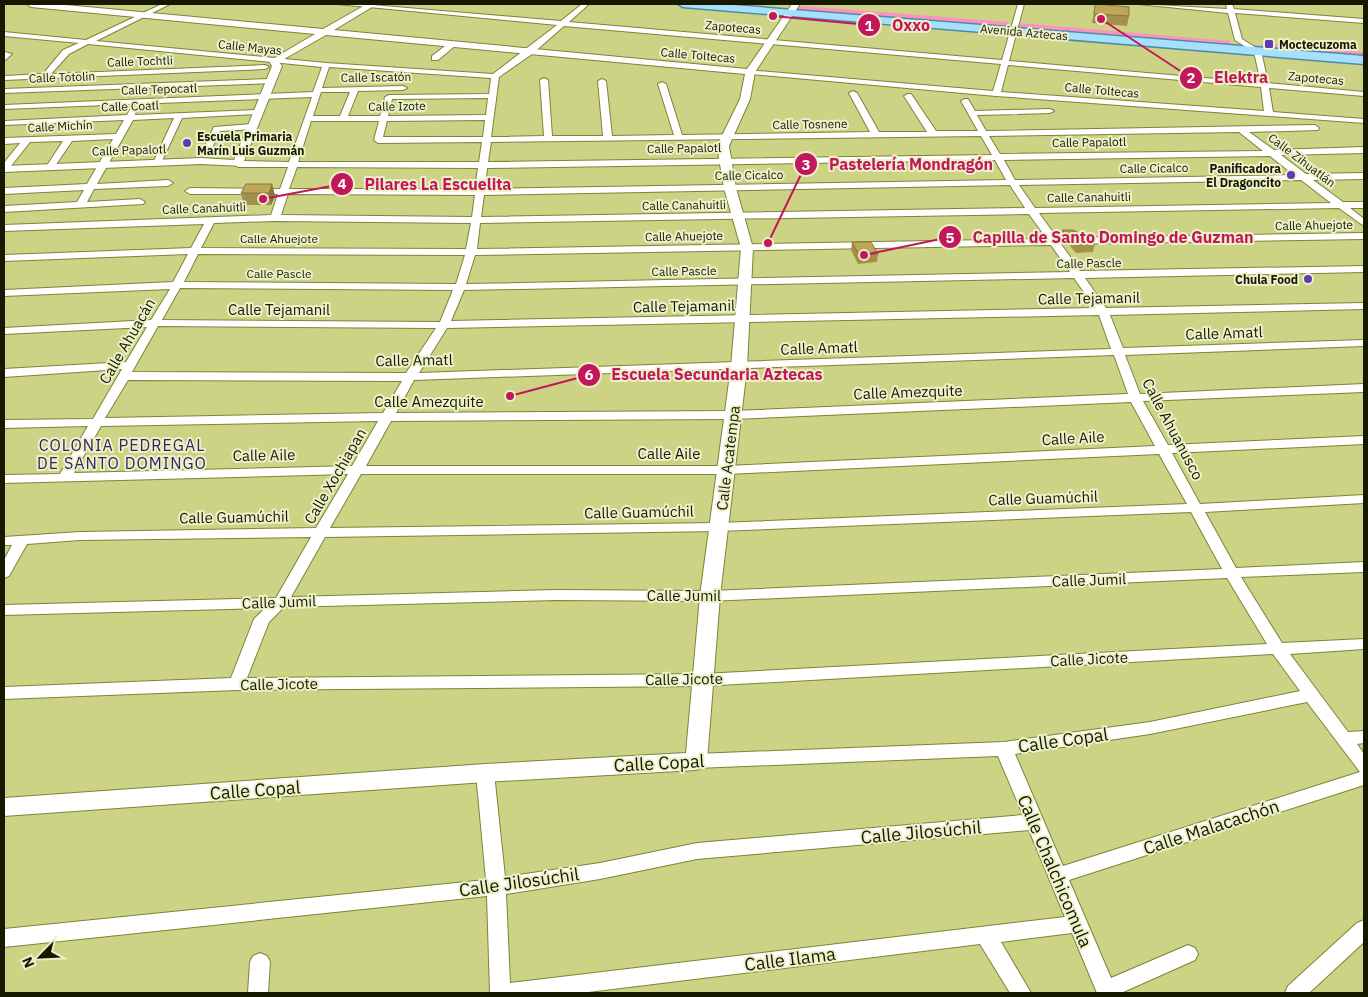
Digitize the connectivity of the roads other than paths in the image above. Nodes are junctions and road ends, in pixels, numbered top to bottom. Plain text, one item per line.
1 (31, 4) edge
2 (167, 4) edge
3 (340, 4) edge
4 (421, 4) edge
5 (586, 4) edge
6 (683, 4) edge
7 (1021, 4) edge
8 (1141, 4) edge
9 (371, 5) edge
10 (795, 7) edge
11 (1230, 7) edge
12 (412, 10) junction
13 (142, 16) junction
14 (1364, 21) edge
15 (562, 24) junction
16 (1015, 26) junction
17 (322, 33) junction
18 (4, 34) edge
19 (1239, 40) junction
20 (772, 41) junction
21 (85, 42) junction
22 (452, 45) junction
23 (1364, 50) edge
24 (1258, 51) junction
25 (529, 52) junction
26 (435, 58) dead end
27 (1364, 60) edge
28 (1006, 61) junction
29 (275, 64) junction
30 (326, 65) junction
31 (157, 72) junction
32 (750, 72) junction
33 (45, 76) junction
34 (494, 76) junction
35 (4, 78) edge
36 (544, 80) dead end
37 (270, 81) junction
38 (602, 81) dead end
39 (662, 84) dead end
40 (149, 85) junction
41 (1265, 85) junction
42 (436, 87) dead end
43 (356, 89) junction
44 (4, 91) edge
45 (316, 92) junction
46 (853, 93) dead end
47 (996, 94) junction
48 (1364, 94) edge
49 (265, 96) junction
50 (492, 96) junction
51 (908, 96) dead end
52 (139, 101) junction
53 (964, 101) dead end
54 (4, 107) edge
55 (258, 112) junction
56 (1050, 112) dead end
57 (972, 113) junction
58 (1229, 113) junction
59 (1268, 115) junction
60 (179, 116) junction
61 (488, 117) junction
62 (129, 118) junction
63 (382, 118) junction
64 (307, 119) junction
65 (343, 119) junction
66 (1364, 121) edge
67 (4, 123) edge
68 (252, 127) junction
69 (1315, 128) dead end
70 (1242, 130) junction
71 (933, 134) junction
72 (985, 134) junction
73 (876, 135) junction
74 (118, 136) junction
75 (69, 138) junction
76 (680, 138) junction
77 (724, 138) junction
78 (548, 139) junction
79 (608, 139) junction
80 (27, 140) junction
81 (485, 140) junction
82 (4, 141) edge
83 (1364, 150) edge
84 (206, 152) dead end
85 (1273, 154) junction
86 (997, 157) junction
87 (725, 161) junction
88 (157, 163) junction
89 (238, 164) junction
90 (102, 165) junction
91 (292, 165) junction
92 (484, 165) junction
93 (50, 167) junction
94 (4, 169) edge
95 (1364, 176) edge
96 (1305, 179) junction
97 (1012, 182) junction
98 (168, 183) dead end
99 (91, 186) junction
100 (730, 188) junction
101 (4, 190) edge
102 (190, 190) dead end
103 (284, 190) junction
104 (480, 192) junction
105 (140, 202) dead end
106 (80, 205) junction
107 (1364, 205) edge
108 (1342, 206) junction
109 (4, 209) edge
110 (1034, 211) junction
111 (739, 216) junction
112 (275, 218) junction
113 (211, 220) junction
114 (476, 220) junction
115 (1364, 223) edge
116 (4, 228) edge
117 (1364, 236) edge
118 (1054, 242) junction
119 (747, 248) junction
120 (197, 251) junction
121 (471, 252) junction
122 (4, 258) edge
123 (1364, 269) edge
124 (1078, 276) junction
125 (746, 282) junction
126 (177, 285) junction
127 (460, 286) junction
128 (4, 293) edge
129 (1364, 306) edge
130 (1104, 313) junction
131 (743, 320) junction
132 (155, 323) junction
133 (444, 325) junction
134 (4, 331) edge
135 (1364, 343) edge
136 (1120, 353) junction
137 (131, 365) junction
138 (739, 367) junction
139 (4, 372) edge
140 (125, 376) junction
141 (410, 377) junction
142 (1364, 388) edge
143 (1136, 400) junction
144 (733, 415) junction
145 (388, 417) junction
146 (99, 421) junction
147 (4, 424) edge
148 (1364, 440) edge
149 (1164, 450) junction
150 (358, 470) junction
151 (727, 470) junction
152 (66, 475) junction
153 (4, 479) edge
154 (1364, 499) edge
155 (1197, 508) junction
156 (719, 527) junction
157 (322, 532) junction
158 (22, 539) junction
159 (4, 540) edge
160 (1364, 567) edge
161 (4, 573) edge
162 (1232, 574) junction
163 (710, 596) junction
164 (281, 602) junction
165 (4, 610) edge
166 (1364, 644) edge
167 (1278, 649) junction
168 (702, 680) junction
169 (237, 684) junction
170 (4, 692) edge
171 (1311, 695) junction
172 (1364, 737) edge
173 (1343, 739) junction
174 (1004, 749) junction
175 (696, 761) junction
176 (1364, 767) edge
177 (485, 773) junction
178 (1364, 778) edge
179 (4, 807) edge
180 (1034, 822) junction
181 (1057, 876) junction
182 (496, 887) junction
183 (1076, 924) junction
184 (1364, 929) edge
185 (986, 936) junction
186 (4, 938) edge
187 (1188, 954) dead end
188 (260, 962) dead end
189 (1106, 992) edge
190 (258, 993) edge
191 (500, 993) edge
192 (504, 993) edge
193 (1021, 993) edge
194 (1295, 993) edge

1 - 13 street, Calle Toltecas
2 - 13 street
3 - 9 street, Zapotecas
4 - 12 street
5 - 15 street
6 - 10 main road, Avenida Aztecas
7 - 16 street
8 - 11 street
9 - 12 street, Zapotecas
9 - 17 street
10 - 16 main road, Avenida Aztecas
10 - 20 street
11 - 14 street
11 - 19 street
12 - 15 street, Zapotecas
13 - 17 street, Calle Toltecas
13 - 21 street
15 - 20 street, Zapotecas
15 - 25 street
16 - 19 main road, Avenida Aztecas
16 - 24 main road, Avenida Aztecas
16 - 28 street
17 - 22 street, Calle Toltecas
17 - 29 street
18 - 21 street, Calle Mayas
19 - 23 main road, Avenida Aztecas
19 - 24 street
20 - 28 street, Zapotecas
20 - 32 street
21 - 29 street, Calle Mayas
21 - 33 street
22 - 25 street, Calle Toltecas
22 - 26 street
24 - 27 main road, Avenida Aztecas
24 - 41 street
25 - 32 street, Calle Toltecas
25 - 34 street
28 - 41 street, Zapotecas
28 - 47 street
29 - 30 street, Calle Mayas
29 - 31 street, Calle Tochtli
29 - 37 street
30 - 34 street, Calle Mayas
30 - 45 street
31 - 33 street, Calle Tochtli
31 - 40 street
32 - 47 street, Calle Toltecas
32 - 77 street
33 - 35 street, Calle Tochtli
34 - 50 street, Calle Xochiapan
36 - 78 street
37 - 40 street, Calle Totolin
37 - 49 street
38 - 79 street
39 - 76 street
40 - 44 street, Calle Totolin
40 - 52 street
41 - 48 street, Zapotecas
41 - 59 street
42 - 43 street, Calle Iscatón
43 - 45 street, Calle Iscatón
43 - 65 street
45 - 49 street, Calle Tepocatl
45 - 64 street
46 - 73 street
47 - 58 street, Calle Toltecas
49 - 52 street, Calle Tepocatl
49 - 55 street
50 - 61 street, Calle Xochiapan
50 - 63 street
51 - 71 street
52 - 54 street, Calle Tepocatl
52 - 62 street
53 - 57 street, Calle Ahuanusco
55 - 60 street, Calle Coatl
55 - 68 street
56 - 57 street
57 - 72 street, Calle Ahuanusco
58 - 59 street, Calle Toltecas
58 - 70 street, Calle Zihuatlán
59 - 66 street, Calle Toltecas
60 - 62 street, Calle Coatl
60 - 88 street
61 - 63 street, Calle Izote
61 - 81 street, Calle Xochiapan
62 - 67 street, Calle Coatl
62 - 74 street
63 - 65 street, Calle Izote
63 - 81 street, Calle Tosnene
64 - 65 street, Calle Izote
64 - 91 street
68 - 84 street
68 - 89 street
69 - 70 street, Calle Tosnene
70 - 72 street, Calle Tosnene
70 - 85 street, Calle Zihuatlán
71 - 72 street, Calle Tosnene
71 - 73 street, Calle Tosnene
72 - 86 street, Calle Ahuanusco
73 - 77 street, Calle Tosnene
74 - 75 street, Calle Michín
74 - 90 street
75 - 80 street, Calle Michín
75 - 93 street
76 - 77 street, Calle Tosnene
76 - 79 street, Calle Tosnene
77 - 87 street, Calle Acatempa
78 - 79 street, Calle Tosnene
78 - 81 street, Calle Tosnene
80 - 82 street, Calle Michín
80 - 94 street
81 - 92 street, Calle Xochiapan
83 - 85 street, Calle Papalotl
85 - 86 street, Calle Papalotl
85 - 96 street, Calle Zihuatlán
86 - 87 street, Calle Papalotl
86 - 97 street, Calle Ahuanusco
87 - 92 street, Calle Papalotl
87 - 100 street, Calle Acatempa
88 - 89 street, Calle Papalotl
88 - 90 street, Calle Papalotl
89 - 91 street, Calle Papalotl
90 - 93 street, Calle Papalotl
90 - 99 street
91 - 92 street, Calle Papalotl
91 - 103 street
92 - 104 street, Calle Xochiapan
93 - 94 street, Calle Papalotl
95 - 96 street, Calle Cicalco
96 - 97 street, Calle Cicalco
96 - 108 street, Calle Zihuatlán
97 - 100 street, Calle Cicalco
97 - 110 street, Calle Ahuanusco
98 - 99 street
99 - 101 street
99 - 106 street
100 - 104 street, Calle Cicalco
100 - 111 street, Calle Acatempa
102 - 103 street, Calle Cicalco
103 - 104 street, Calle Cicalco
103 - 112 street
104 - 114 street, Calle Xochiapan
105 - 106 street
106 - 109 street
107 - 108 street, Calle Canahuitli
108 - 110 street, Calle Canahuitli
108 - 115 street, Calle Zihuatlán
110 - 111 street, Calle Canahuitli
110 - 118 street, Calle Ahuanusco
111 - 114 street, Calle Canahuitli
111 - 119 street, Calle Acatempa
112 - 113 street, Calle Canahuitli
112 - 114 street, Calle Canahuitli
113 - 116 street, Calle Canahuitli
113 - 120 street, Calle Ahuacán
114 - 121 street, Calle Xochiapan
117 - 118 street, Calle Ahuejote
118 - 119 street, Calle Ahuejote
118 - 124 street, Calle Ahuanusco
119 - 121 street, Calle Ahuejote
119 - 125 street, Calle Acatempa
120 - 121 street, Calle Ahuejote
120 - 122 street, Calle Ahuejote
120 - 126 street, Calle Ahuacán
121 - 127 street, Calle Xochiapan
123 - 124 street, Calle Pascle
124 - 125 street, Calle Pascle
124 - 130 street, Calle Ahuanusco
125 - 127 street, Calle Pascle
125 - 131 street, Calle Acatempa
126 - 127 street, Calle Pascle
126 - 128 street, Calle Pascle
126 - 132 street, Calle Ahuacán
127 - 133 street, Calle Xochiapan
129 - 130 street, Calle Tejamanil
130 - 131 street, Calle Tejamanil
130 - 136 street, Calle Ahuanusco
131 - 133 street, Calle Tejamanil
131 - 138 street, Calle Acatempa
132 - 133 street, Calle Tejamanil
132 - 134 street, Calle Tejamanil
132 - 137 street, Calle Ahuacán
133 - 141 street, Calle Xochiapan
135 - 136 street, Calle Amatl
136 - 138 street, Calle Amatl
136 - 143 street, Calle Ahuanusco
137 - 139 street
137 - 140 street, Calle Ahuacán
138 - 141 street, Calle Amatl
138 - 144 street, Calle Acatempa
140 - 141 street, Calle Amatl
140 - 146 street, Calle Ahuacán
141 - 145 street, Calle Xochiapan
142 - 143 street, Calle Amezquite
143 - 144 street, Calle Amezquite
143 - 149 street, Calle Ahuanusco
144 - 145 street, Calle Amezquite
144 - 151 street, Calle Acatempa
145 - 146 street, Calle Amezquite
145 - 150 street, Calle Xochiapan
146 - 147 street, Calle Amezquite
146 - 152 street, Calle Ahuacán
148 - 149 street, Calle Aile
149 - 151 street, Calle Aile
149 - 155 street, Calle Ahuanusco
150 - 151 street, Calle Aile
150 - 152 street, Calle Aile
150 - 157 street, Calle Xochiapan
151 - 156 street, Calle Acatempa
152 - 153 street, Calle Aile
154 - 155 street, Calle Guamúchil
155 - 156 street, Calle Guamúchil
155 - 162 street, Calle Ahuanusco
156 - 157 street, Calle Guamúchil
156 - 163 street, Calle Acatempa
157 - 158 street, Calle Guamúchil
157 - 164 street, Calle Xochiapan
158 - 159 street, Calle Guamúchil
158 - 161 street
160 - 162 street, Calle Jumil
162 - 163 street, Calle Jumil
162 - 167 street, Calle Ahuanusco
163 - 164 street, Calle Jumil
163 - 168 street, Calle Acatempa
164 - 165 street, Calle Jumil
164 - 169 street, Calle Xochiapan
166 - 167 street, Calle Jicote
167 - 168 street, Calle Jicote
167 - 171 street, Calle Ahuanusco
168 - 169 street, Calle Jicote
168 - 175 street, Calle Acatempa
169 - 170 street, Calle Jicote
171 - 173 street, Calle Ahuanusco
171 - 174 street, Calle Copal
172 - 173 street
173 - 176 street, Calle Ahuanusco
174 - 175 street, Calle Copal
174 - 180 street, Calle Chalchicomula
175 - 177 street, Calle Copal
177 - 179 street, Calle Copal
177 - 182 street
178 - 181 street, Calle Malacachón
180 - 181 street, Calle Chalchicomula
180 - 182 street, Calle Jilosúchil
181 - 183 street, Calle Chalchicomula
182 - 186 street, Calle Jilosúchil
182 - 191 street
183 - 185 street, Calle Ilama
183 - 189 street, Calle Chalchicomula
184 - 194 street
185 - 192 street, Calle Ilama
185 - 193 street
187 - 189 street
188 - 190 street

